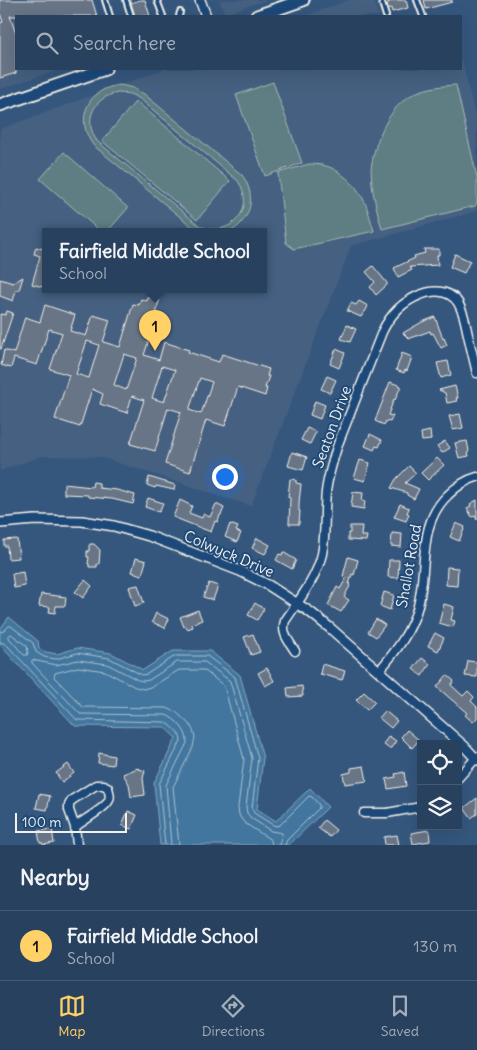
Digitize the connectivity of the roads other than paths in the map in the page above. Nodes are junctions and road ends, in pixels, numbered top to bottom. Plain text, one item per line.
1 (105, 0) edge
2 (126, 0) edge
3 (157, 0) edge
4 (200, 0) edge
5 (302, 0) edge
6 (381, 0) edge
7 (417, 0) edge
8 (110, 15) edge
9 (131, 15) edge
10 (163, 15) edge
11 (206, 15) edge
12 (260, 15) edge
13 (386, 15) edge
14 (423, 15) edge
15 (102, 70) edge
16 (0, 105) edge
17 (477, 373) edge
18 (477, 477) edge
19 (0, 523) edge
20 (297, 603) junction
21 (295, 651) dead end
22 (380, 671) junction
23 (476, 758) edge
24 (462, 774) edge
25 (417, 808) edge
26 (364, 813) dead end
27 (75, 827) junction
28 (77, 845) edge

1 - 8 lane
2 - 9 lane
3 - 10 lane
4 - 11 street
5 - 12 main road
6 - 13 lane
7 - 14 lane
15 - 16 main road
17 - 20 street, Seaton Drive
18 - 22 street, Shallot Road
19 - 20 street, Colwyck Drive
20 - 21 street, Seaton Drive
20 - 22 street, Colwyck Drive
22 - 23 street, Colwyck Drive
23 - 24 street
25 - 26 street
27 - 27 street
27 - 28 street

